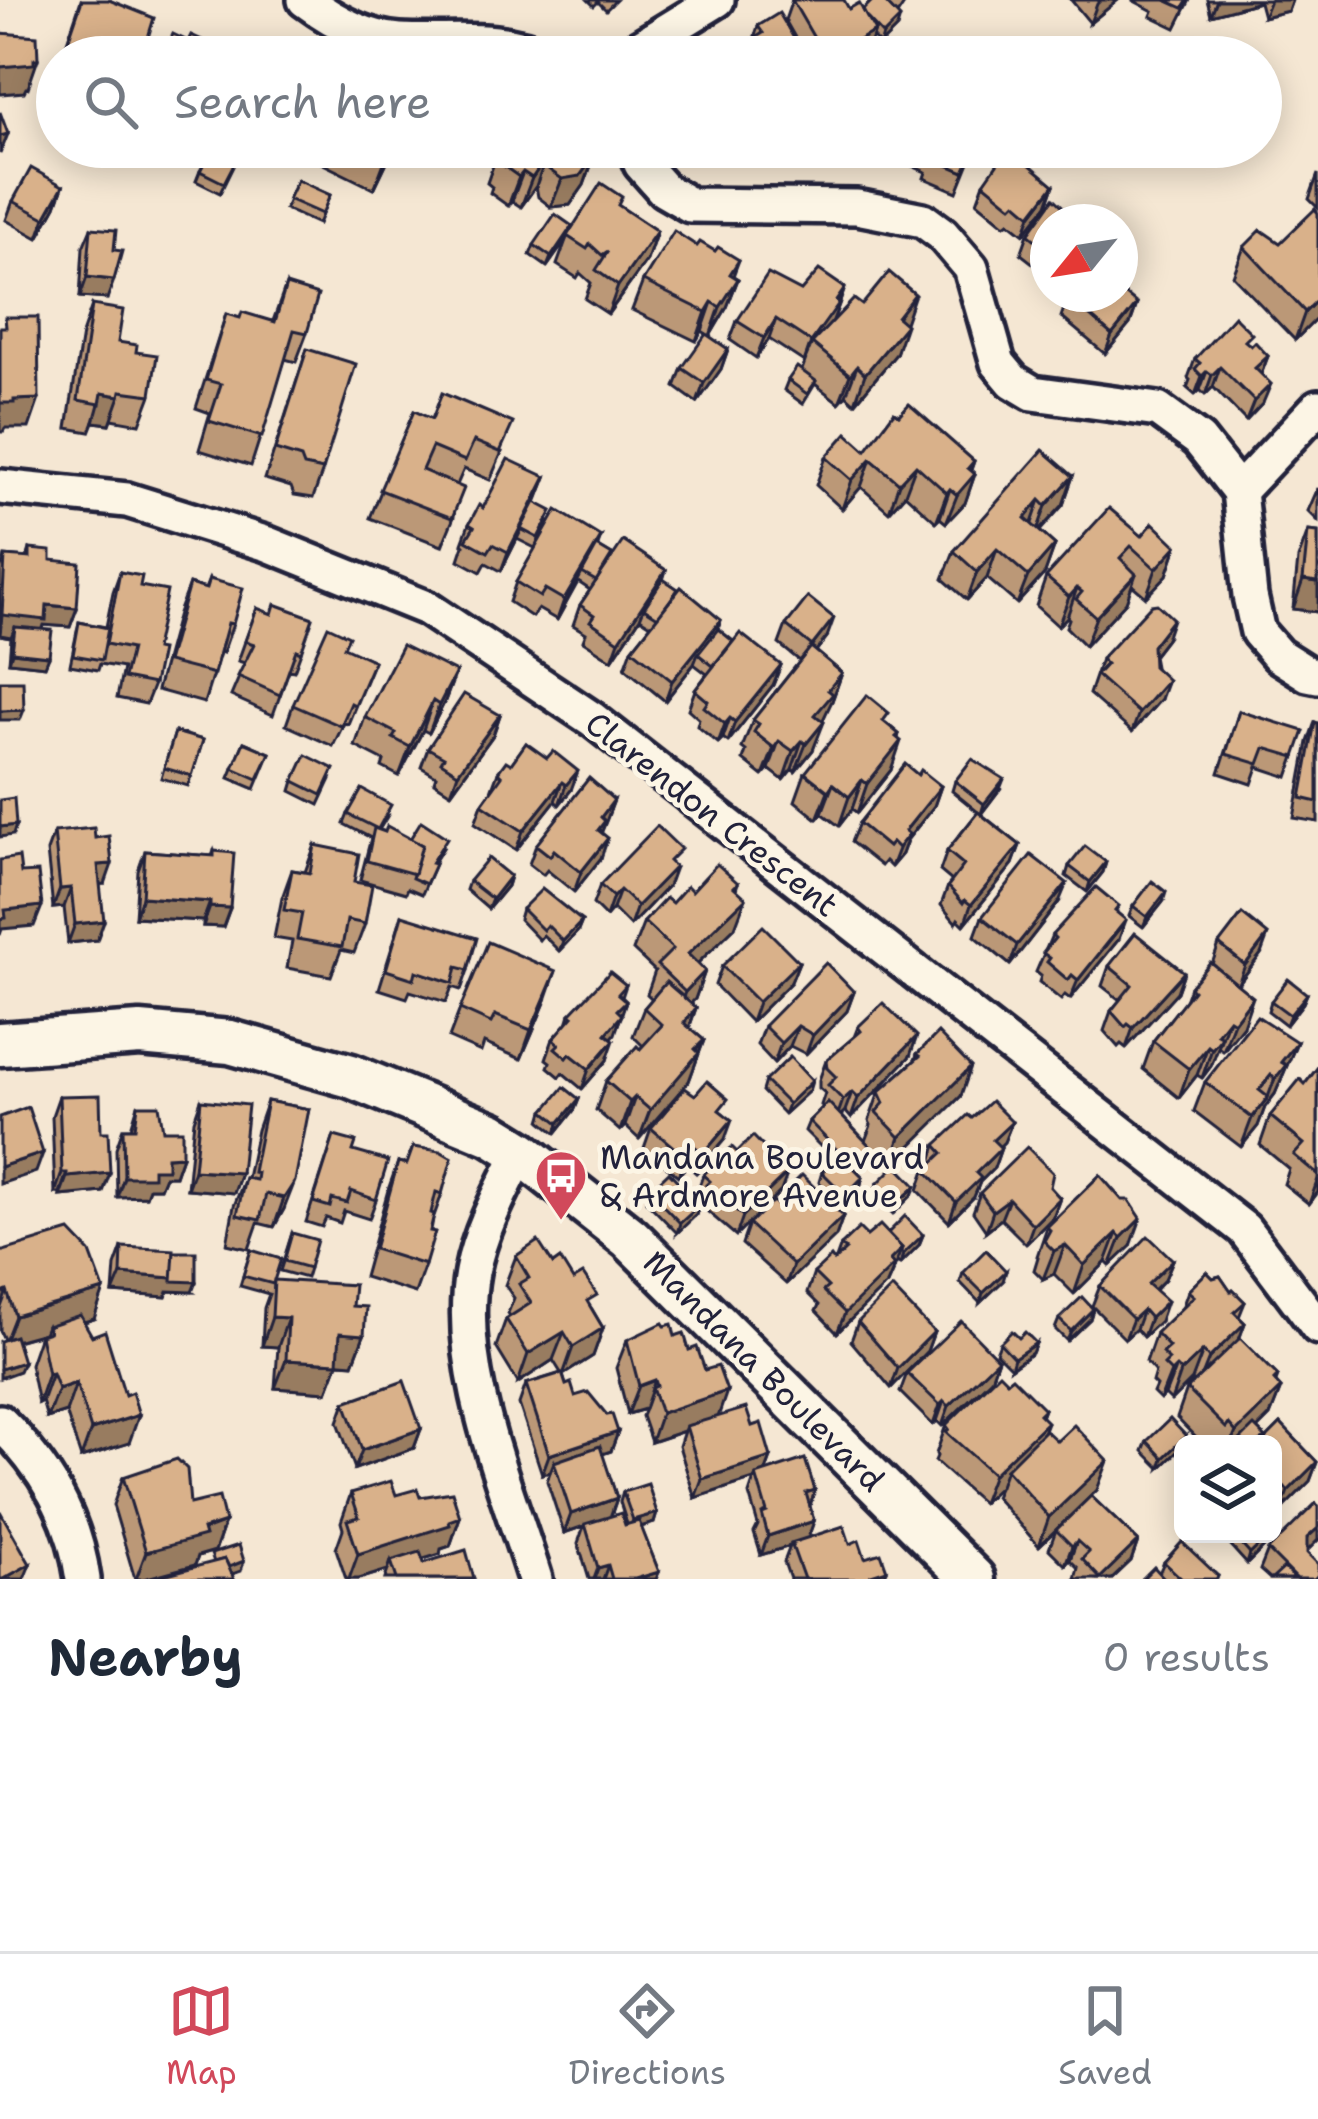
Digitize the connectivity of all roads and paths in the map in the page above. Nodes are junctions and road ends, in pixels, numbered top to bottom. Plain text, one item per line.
1 (305, 0) edge
2 (717, 0) edge
3 (378, 36) edge
4 (659, 36) edge
5 (645, 168) edge
6 (1318, 407) edge
7 (0, 487) edge
8 (1239, 491) junction
9 (1318, 676) edge
10 (0, 1044) edge
11 (521, 1152) junction
12 (1318, 1327) edge
13 (0, 1422) edge
14 (82, 1579) edge
15 (535, 1579) edge
16 (973, 1579) edge

1 - 3 street
2 - 4 street
5 - 8 street
6 - 8 street
7 - 12 street, Clarendon Crescent
8 - 9 street
10 - 11 street, Mandana Boulevard
11 - 15 street
11 - 16 street, Mandana Boulevard
13 - 14 street

